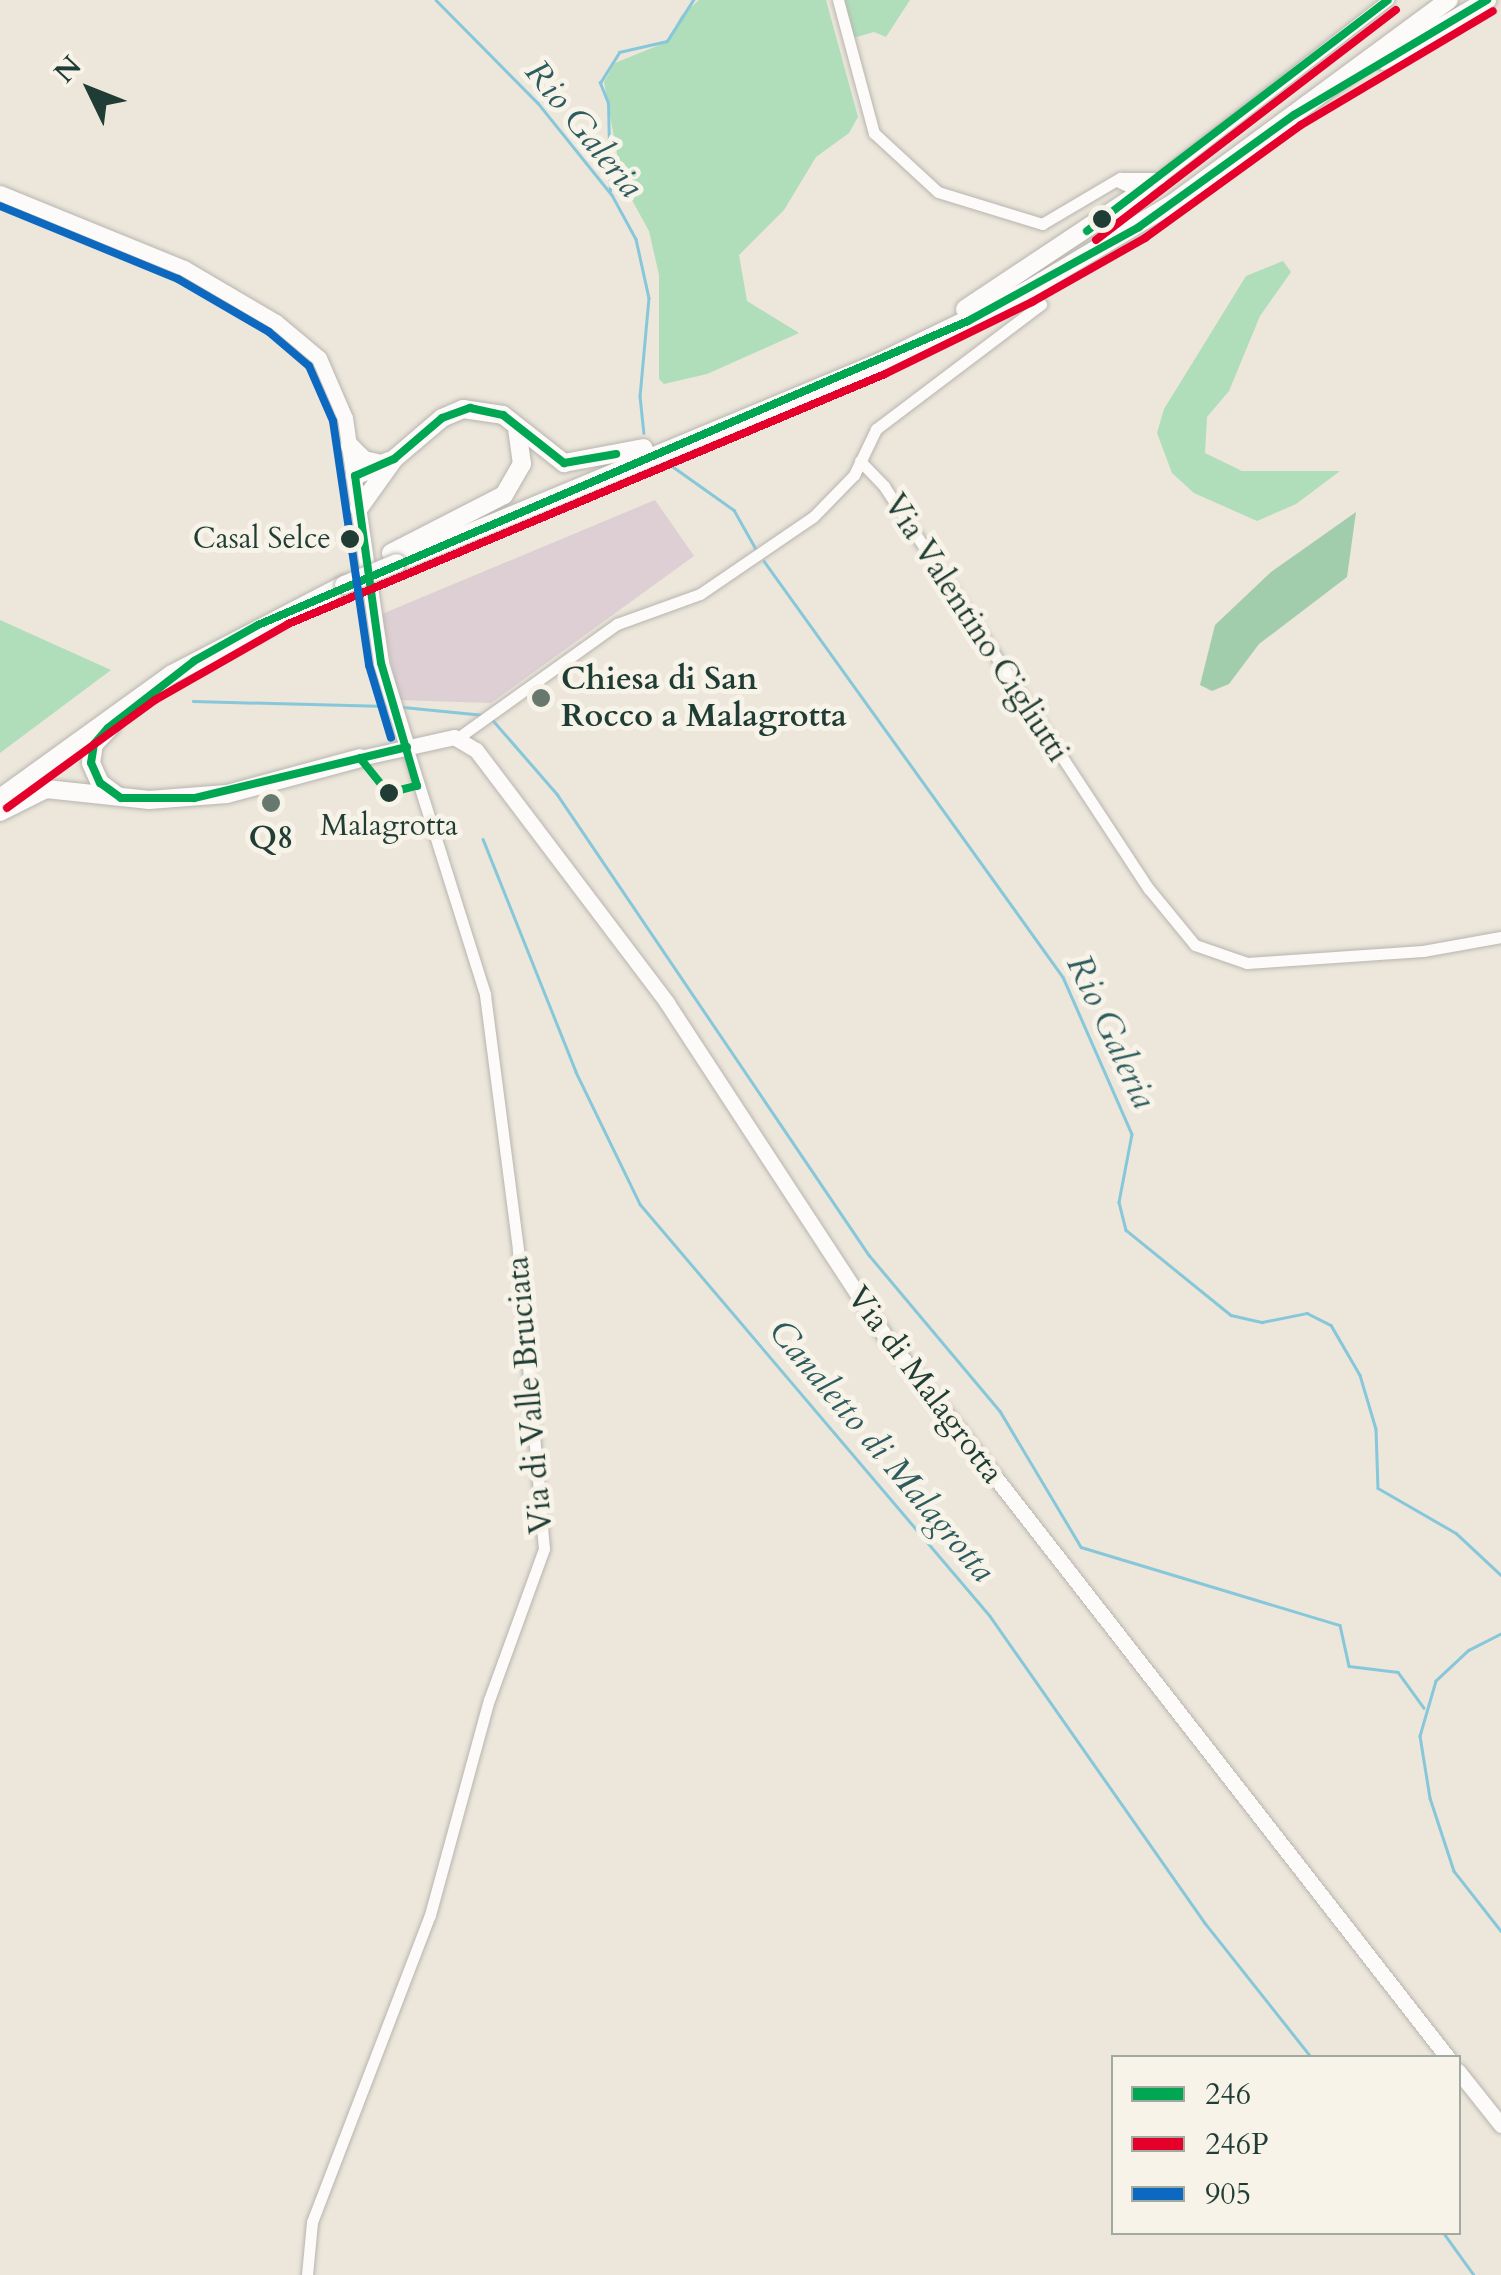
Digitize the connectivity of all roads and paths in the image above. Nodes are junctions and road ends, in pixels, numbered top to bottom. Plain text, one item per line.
1 (838, 0) edge
2 (1388, 0) edge
3 (1429, 0) edge
4 (1449, 0) edge
5 (1487, 0) edge
6 (1294, 115) junction
7 (1160, 178) junction
8 (1114, 181) junction
9 (1141, 192) junction
10 (0, 194) edge
11 (1041, 304) dead end
12 (965, 309) junction
13 (513, 424) junction
14 (699, 432) junction
15 (350, 446) junction
16 (644, 448) junction
17 (860, 461) junction
18 (385, 466) junction
19 (355, 476) junction
20 (359, 508) junction
21 (394, 558) junction
22 (342, 580) junction
23 (194, 661) junction
24 (459, 738) junction
25 (407, 746) junction
26 (360, 758) joint
27 (0, 783) edge
28 (0, 798) edge
29 (121, 798) junction
30 (0, 812) edge
31 (1501, 937) edge
32 (1446, 2055) edge
33 (1461, 2075) edge
34 (1501, 2125) edge
35 (307, 2275) edge

1 - 8 street
2 - 7 street
3 - 12 highway
4 - 6 highway
5 - 6 highway
6 - 14 highway
7 - 8 street
7 - 9 street
8 - 9 street
9 - 12 highway
10 - 15 main road
11 - 17 street
12 - 14 highway
13 - 16 highway
13 - 18 highway
13 - 21 highway
14 - 16 highway
14 - 21 highway
15 - 18 highway
15 - 19 main road
16 - 21 highway
17 - 24 street, Via Valentino Cigliutti
17 - 31 street, Via Valentino Cigliutti
18 - 19 highway
18 - 20 highway
19 - 20 main road
20 - 25 main road
21 - 22 highway
22 - 23 highway
22 - 27 highway
23 - 28 highway
23 - 29 highway
24 - 25 main road
24 - 32 main road, Via di Malagrotta
25 - 26 main road
25 - 35 street, Via di Valle Bruciata
26 - 29 highway
29 - 30 highway
33 - 34 main road

